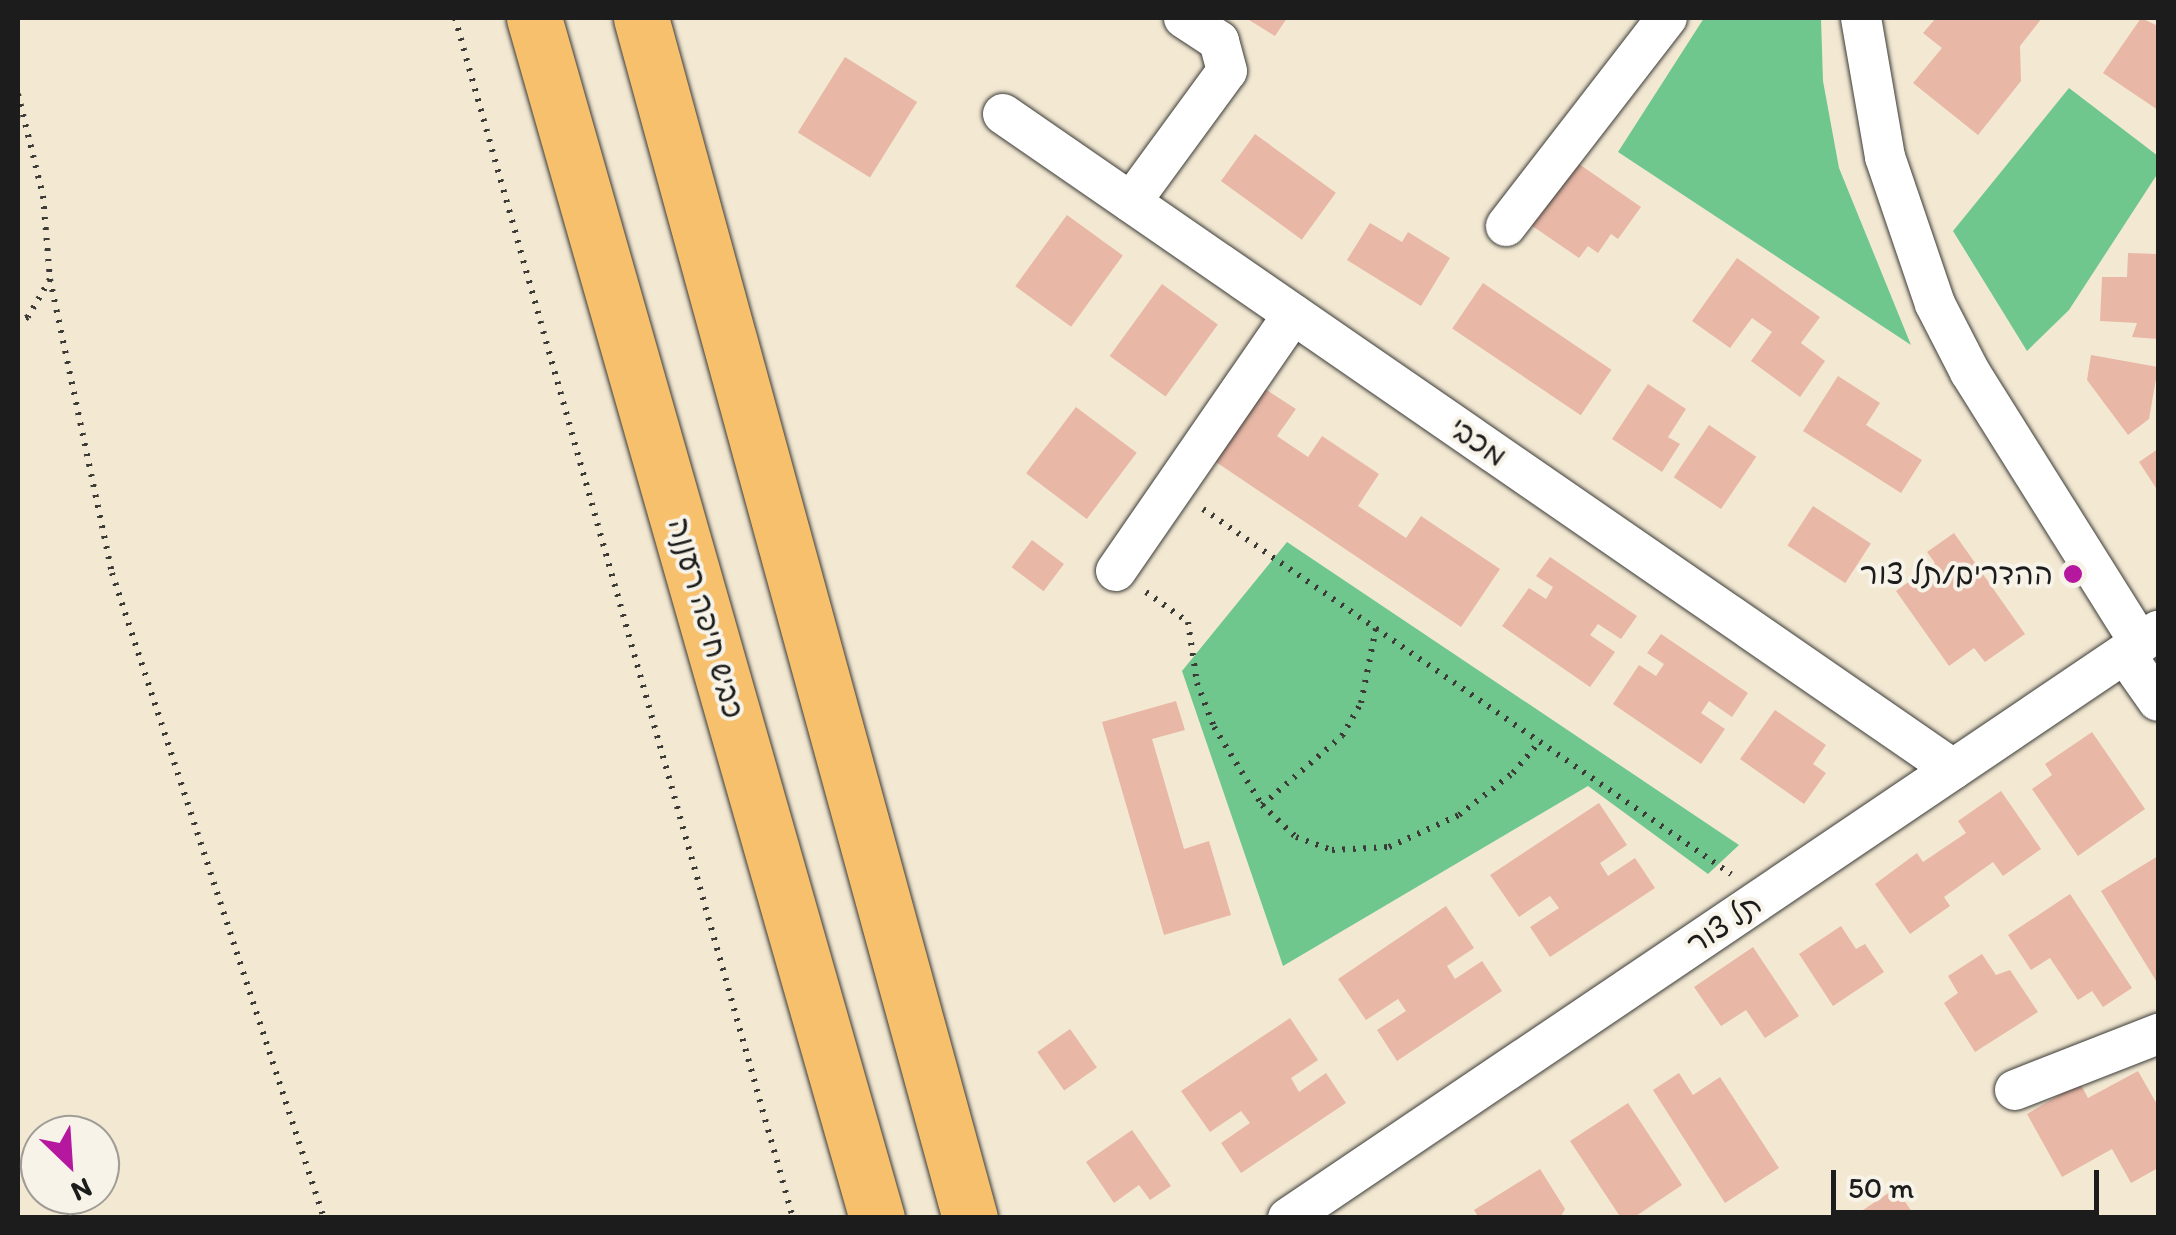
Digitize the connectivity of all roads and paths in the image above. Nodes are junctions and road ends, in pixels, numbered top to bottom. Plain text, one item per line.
1 (455, 18) edge
2 (534, 18) edge
3 (640, 18) edge
4 (1184, 18) edge
5 (1666, 18) edge
6 (1861, 18) edge
7 (18, 94) edge
8 (1003, 114) dead end
9 (1131, 202) junction
10 (1506, 226) dead end
11 (50, 279) junction
12 (1293, 314) junction
13 (18, 322) edge
14 (1173, 488) junction
15 (1116, 571) joint
16 (1376, 628) junction
17 (2141, 643) edge
18 (2158, 701) edge
19 (1540, 741) junction
20 (1953, 769) junction
21 (1262, 805) junction
22 (1764, 897) junction
23 (2158, 1034) edge
24 (2014, 1090) dead end
25 (324, 1218) edge
26 (794, 1218) edge
27 (878, 1218) edge
28 (970, 1218) edge
29 (1288, 1218) edge

1 - 26 path
2 - 27 highway, כביש חיפה רעננה
3 - 28 highway
4 - 9 street
5 - 10 street
6 - 17 street
7 - 11 path
8 - 9 street, מכבי
9 - 12 street, מכבי
11 - 13 path
11 - 25 path
12 - 14 street
12 - 20 street, מכבי
14 - 15 street
14 - 16 path
15 - 21 path
16 - 19 path
16 - 21 path
17 - 18 street
17 - 20 street, תל צור
19 - 21 path
19 - 22 path
20 - 22 street, תל צור
22 - 29 street, תל צור
23 - 24 street

